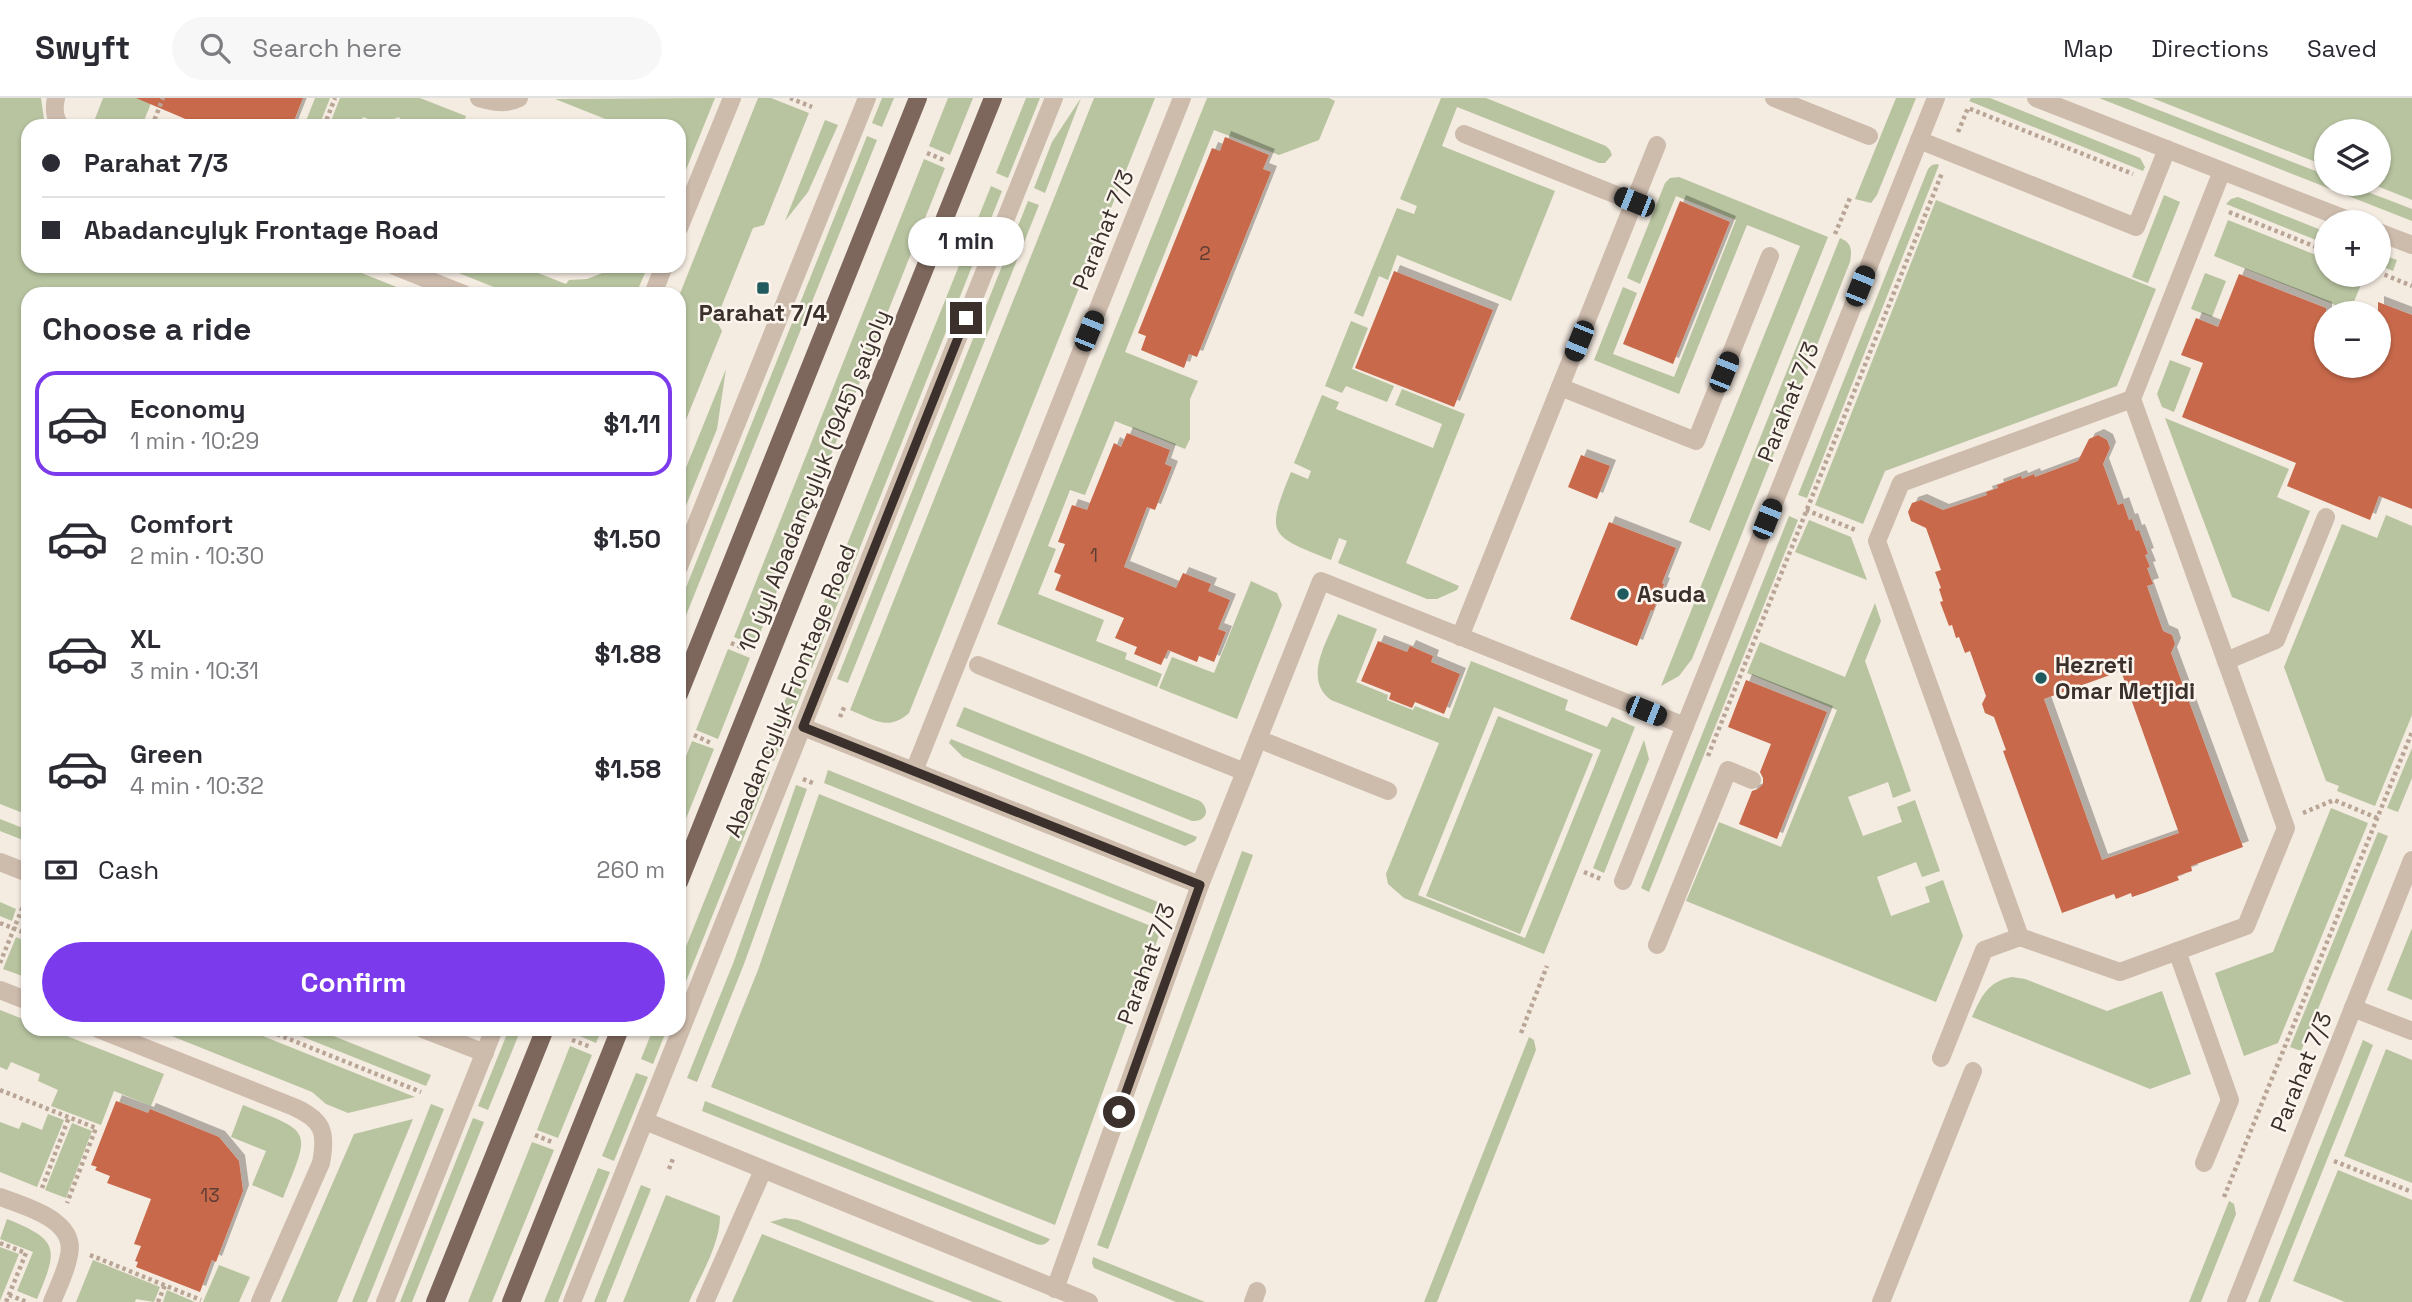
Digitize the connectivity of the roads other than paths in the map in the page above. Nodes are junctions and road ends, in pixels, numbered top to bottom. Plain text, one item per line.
1 (56, 98) edge
2 (479, 98) edge
3 (519, 98) edge
4 (732, 98) edge
5 (867, 98) edge
6 (918, 98) edge
7 (993, 98) edge
8 (1054, 98) edge
9 (1182, 98) edge
10 (1774, 98) edge
11 (1936, 98) edge
12 (2036, 98) edge
13 (57, 119) edge
14 (1464, 134) dead end
15 (1870, 136) dead end
16 (1919, 140) junction
17 (1657, 145) dead end
18 (2167, 149) junction
19 (2222, 171) junction
20 (1634, 202) junction
21 (2322, 210) edge
22 (686, 211) edge
23 (2391, 237) edge
24 (2412, 245) edge
25 (1770, 256) dead end
26 (412, 273) edge
27 (446, 287) edge
28 (1560, 387) junction
29 (2132, 399) junction
30 (2326, 517) dead end
31 (686, 550) edge
32 (1460, 637) junction
33 (2226, 661) junction
34 (978, 665) dead end
35 (686, 677) edge
36 (1685, 726) junction
37 (803, 727) junction
38 (1258, 739) junction
39 (914, 771) junction
40 (1245, 772) junction
41 (1752, 780) dead end
42 (1388, 791) dead end
43 (2412, 860) edge
44 (0, 862) edge
45 (686, 865) edge
46 (21, 870) edge
47 (1616, 881) road end
48 (1200, 885) junction
49 (2020, 937) junction
50 (1657, 945) dead end
51 (2177, 951) junction
52 (0, 990) edge
53 (21, 998) edge
54 (2353, 1008) junction
55 (686, 1019) edge
56 (2412, 1031) edge
57 (116, 1036) edge
58 (440, 1036) edge
59 (491, 1036) edge
60 (542, 1036) edge
61 (617, 1036) edge
62 (679, 1036) edge
63 (485, 1054) junction
64 (1941, 1058) dead end
65 (1973, 1071) dead end
66 (645, 1121) junction
67 (2204, 1163) dead end
68 (763, 1170) junction
69 (0, 1196) edge
70 (1055, 1289) junction
71 (52, 1302) edge
72 (260, 1302) edge
73 (385, 1302) edge
74 (435, 1302) edge
75 (511, 1302) edge
76 (572, 1302) edge
77 (705, 1302) edge
78 (1088, 1302) edge
79 (1881, 1302) edge
80 (2236, 1302) edge

1 - 13 street
2 - 3 street
4 - 22 street
5 - 31 street
6 - 35 main road, 10 ýyl Abadançylyk (1945) şaýoly
7 - 45 main road, 10 ýyl Abadançylyk (1945) şaýoly
8 - 37 street, Abadancylyk Frontage Road
9 - 39 street, Parahat 7/3
10 - 15 street
11 - 16 street, Parahat 7/3
12 - 18 street
14 - 20 street
16 - 18 street
16 - 36 street, Parahat 7/3
17 - 20 street
18 - 19 street
19 - 21 street
19 - 29 street
20 - 28 street
23 - 24 street
25 - 28 street
26 - 27 street
28 - 32 street
29 - 33 street
29 - 49 street
30 - 33 street
32 - 36 street
32 - 38 street, Parahat 7/3
33 - 51 street
34 - 40 street
36 - 47 street, Parahat 7/3
37 - 39 street
37 - 55 street, Abadancylyk Frontage Road
38 - 40 street, Parahat 7/3
38 - 42 street
39 - 48 street
40 - 48 street, Parahat 7/3
41 - 50 street
43 - 54 street, Parahat 7/3
44 - 46 street
48 - 70 street, Parahat 7/3
49 - 51 street
49 - 64 street
51 - 67 street
52 - 53 street
54 - 56 street
54 - 80 street, Parahat 7/3
57 - 72 street
58 - 63 street
59 - 63 street
60 - 74 main road
61 - 75 main road
62 - 66 street, Abadancylyk Frontage Road
63 - 73 street
65 - 79 street
66 - 68 street
66 - 76 street, Abadancylyk Frontage Road
68 - 70 street
68 - 77 street
69 - 71 street
70 - 78 street

